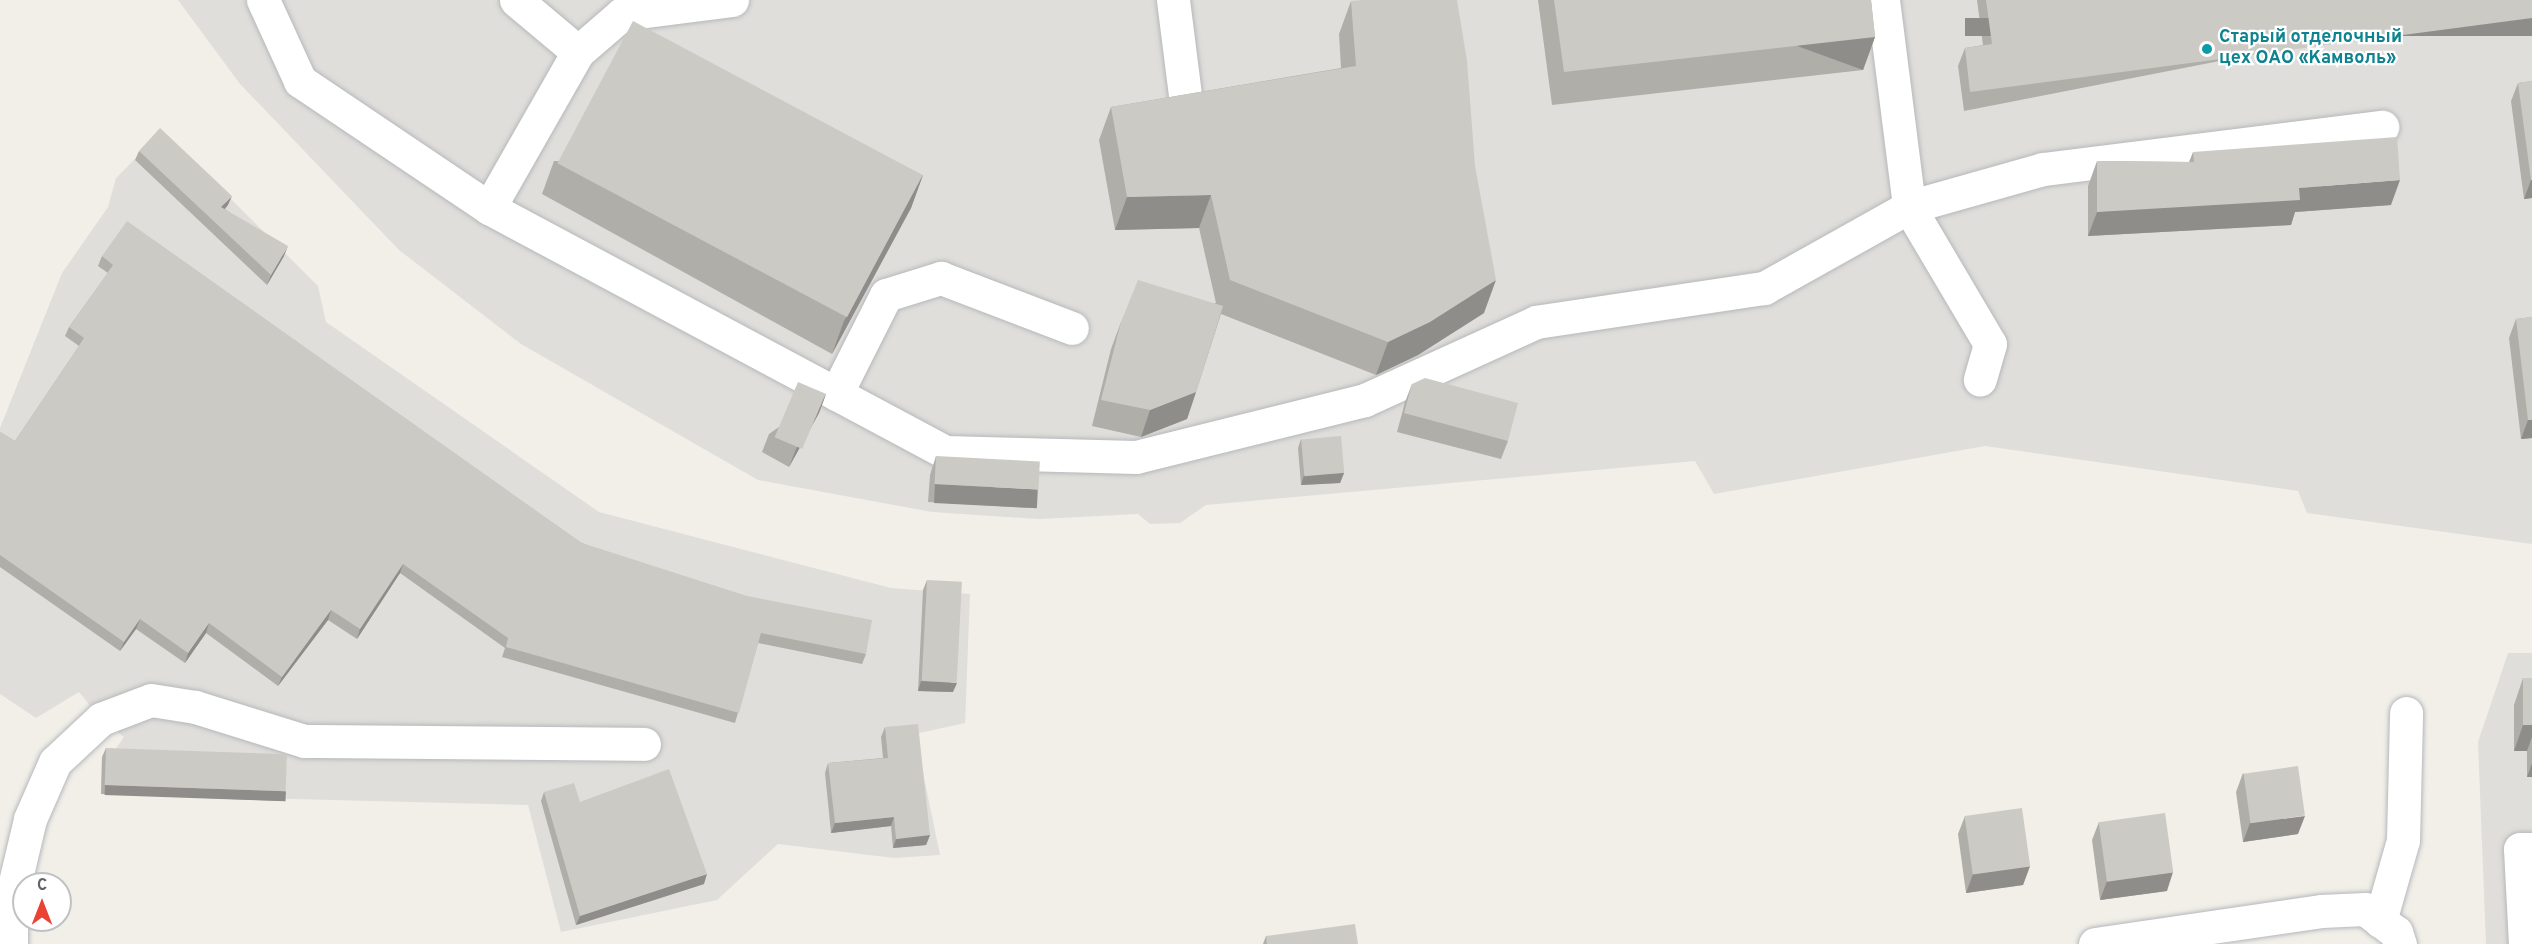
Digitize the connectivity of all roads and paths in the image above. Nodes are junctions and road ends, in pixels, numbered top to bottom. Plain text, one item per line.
1 (263, 0) edge
2 (516, 0) edge
3 (732, 0) edge
4 (1173, 0) edge
5 (1883, 0) edge
6 (578, 52) junction
7 (1185, 95) edge
8 (2382, 127) dead end
9 (1909, 207) junction
10 (489, 208) junction
11 (1072, 328) dead end
12 (1980, 380) dead end
13 (836, 394) junction
14 (2406, 713) dead end
15 (644, 744) dead end
16 (2532, 849) edge
17 (2390, 932) edge
18 (11, 944) edge
19 (2095, 944) edge
20 (2526, 944) edge

1 - 10 street
2 - 6 street
3 - 6 street
4 - 7 street
5 - 9 street
6 - 10 street
8 - 9 street
9 - 12 street
9 - 13 street
10 - 13 street
11 - 13 street
14 - 17 street
15 - 18 street
16 - 20 street
17 - 19 street

